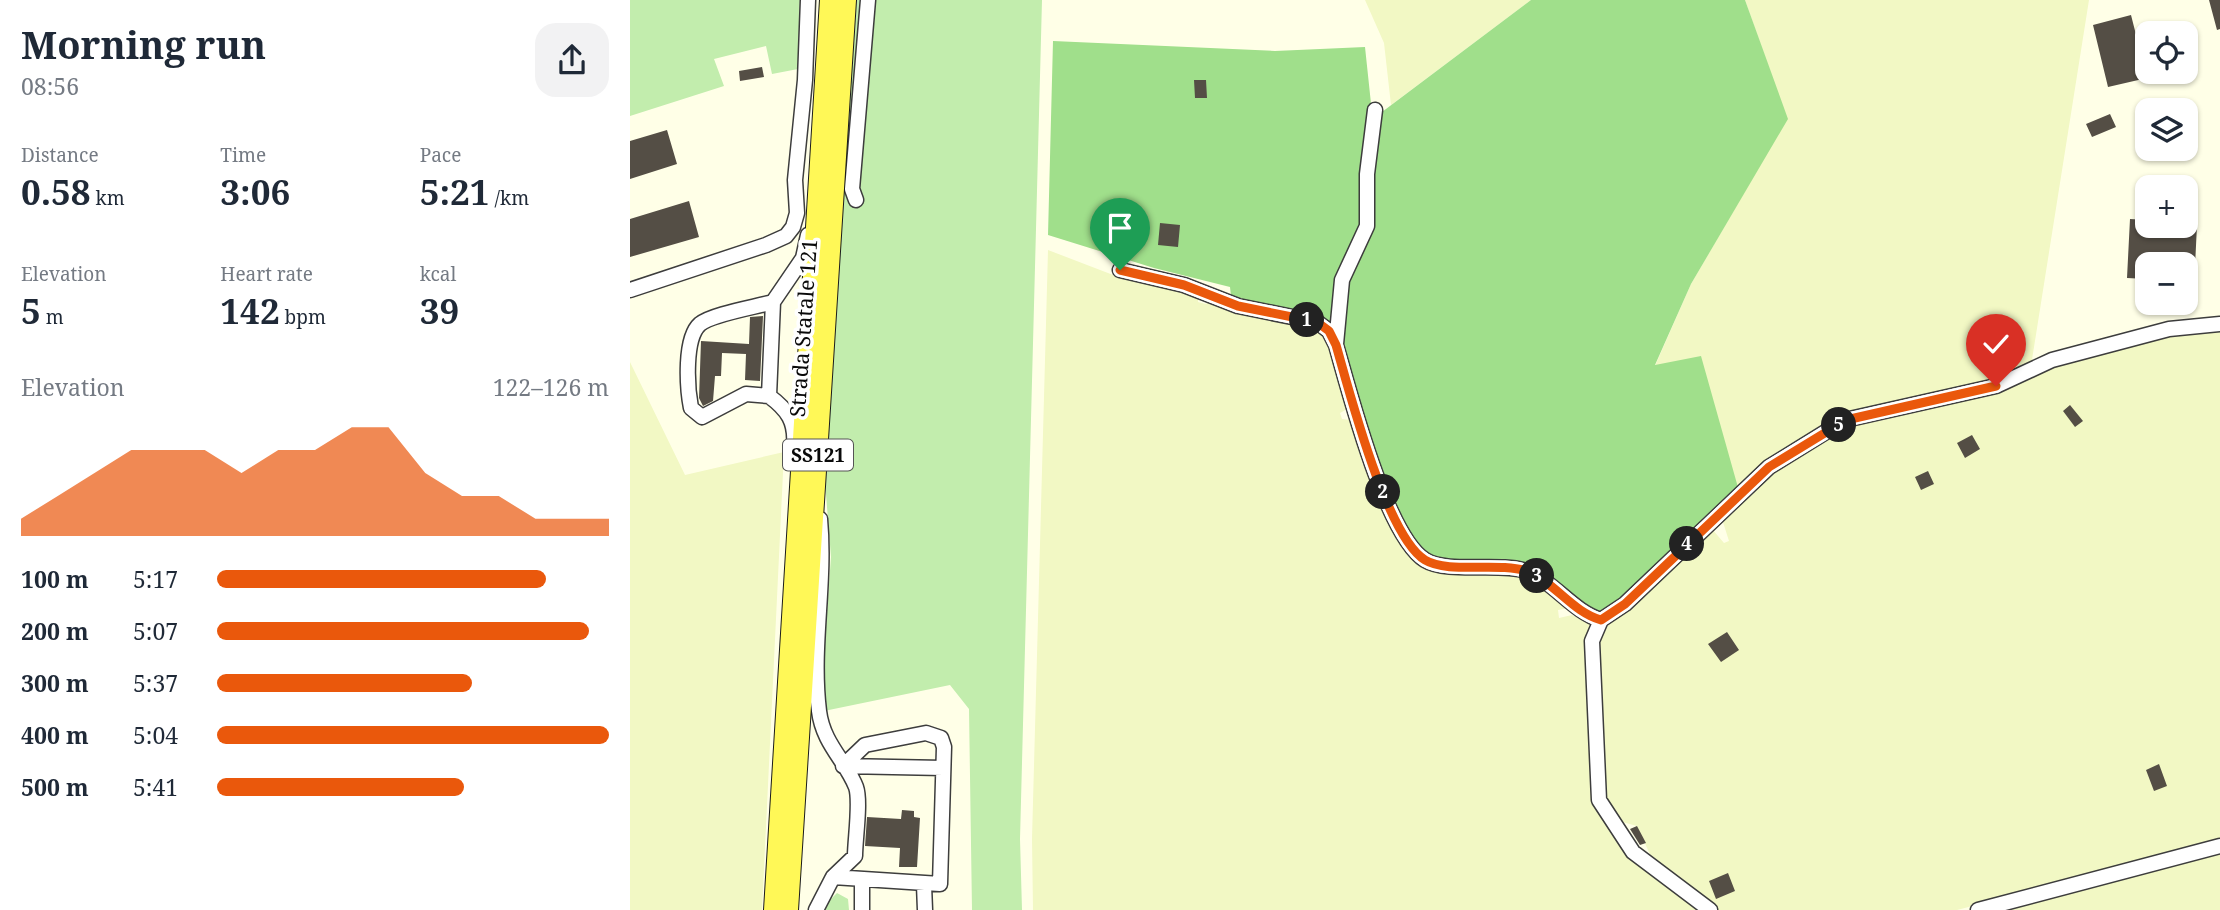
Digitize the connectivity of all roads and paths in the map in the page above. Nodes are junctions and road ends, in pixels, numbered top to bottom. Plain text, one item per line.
1 (807, 0) edge
2 (829, 0) edge
3 (847, 0) edge
4 (868, 0) edge
5 (825, 66) junction
6 (1375, 110) dead end
7 (856, 200) dead end
8 (1120, 270) dead end
9 (630, 290) edge
10 (773, 302) junction
11 (2220, 324) edge
12 (1336, 345) junction
13 (769, 396) junction
14 (816, 482) junction
15 (1601, 620) junction
16 (791, 626) junction
17 (843, 766) junction
18 (943, 768) junction
19 (2220, 846) edge
20 (833, 877) junction
21 (862, 879) junction
22 (924, 885) junction
23 (773, 910) edge
24 (789, 910) edge
25 (816, 910) edge
26 (862, 910) edge
27 (926, 910) edge
28 (1710, 910) edge
29 (1978, 910) edge

1 - 9 lane
2 - 5 main road, Strada Statale 121 / SS121
3 - 14 main road, Strada Statale 121 / SS121
4 - 7 lane
5 - 10 lane
5 - 16 main road, Strada Statale 121 / SS121
6 - 12 lane
8 - 12 lane
10 - 13 lane
10 - 13 lane
11 - 15 lane
12 - 15 lane
13 - 16 lane
14 - 17 lane
14 - 24 main road, Strada Statale 121 / SS121
15 - 28 lane
16 - 23 main road, Strada Statale 121 / SS121
17 - 18 lane
17 - 18 lane
17 - 20 lane
18 - 22 lane
19 - 29 lane
20 - 21 lane
20 - 25 lane
21 - 22 lane
21 - 26 lane
22 - 27 lane

